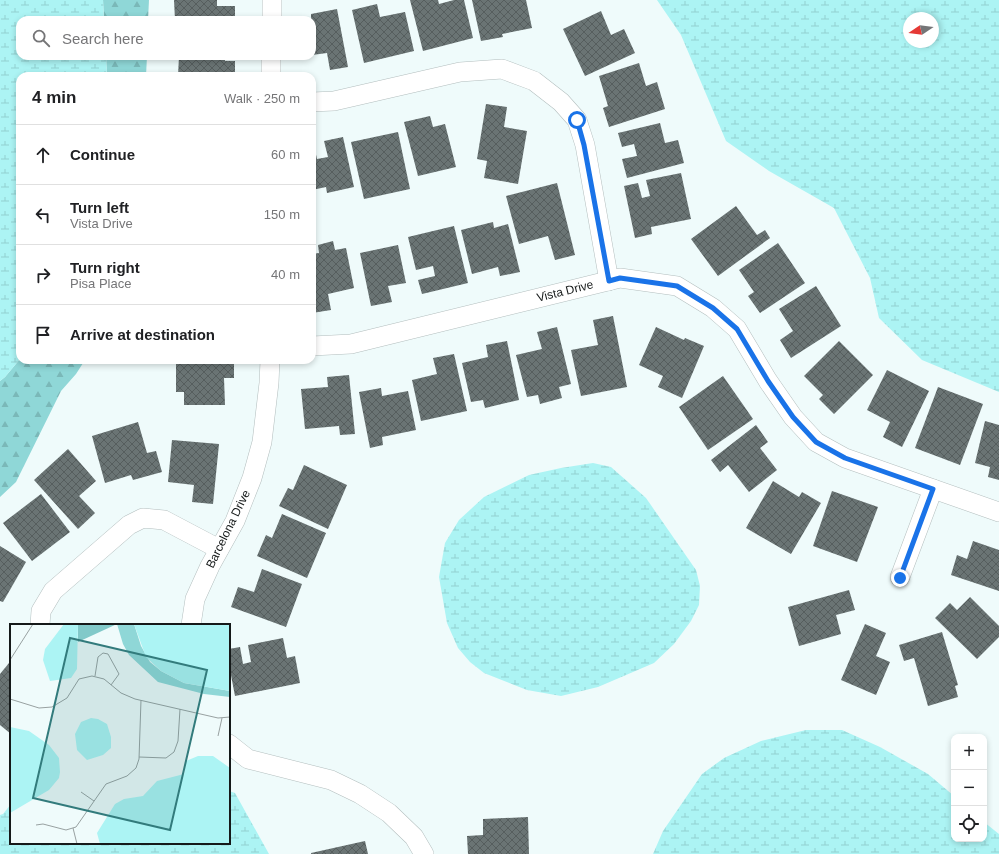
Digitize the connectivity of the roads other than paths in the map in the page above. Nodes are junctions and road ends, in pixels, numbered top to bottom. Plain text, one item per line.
1 (272, 0) edge
2 (272, 16) edge
3 (272, 60) edge
4 (271, 72) edge
5 (316, 102) edge
6 (609, 281) junction
7 (316, 346) edge
8 (270, 364) edge
9 (933, 489) junction
10 (999, 512) edge
11 (219, 549) junction
12 (900, 578) dead end
13 (40, 624) edge
14 (191, 624) edge
15 (230, 745) edge
16 (424, 854) edge

1 - 2 street
3 - 4 street
5 - 6 street
6 - 7 street, Vista Drive
6 - 9 street, Vista Drive
8 - 11 street, Barcelona Drive
9 - 10 street, Vista Drive
9 - 12 street
11 - 13 street
11 - 14 street, Barcelona Drive
15 - 16 street

